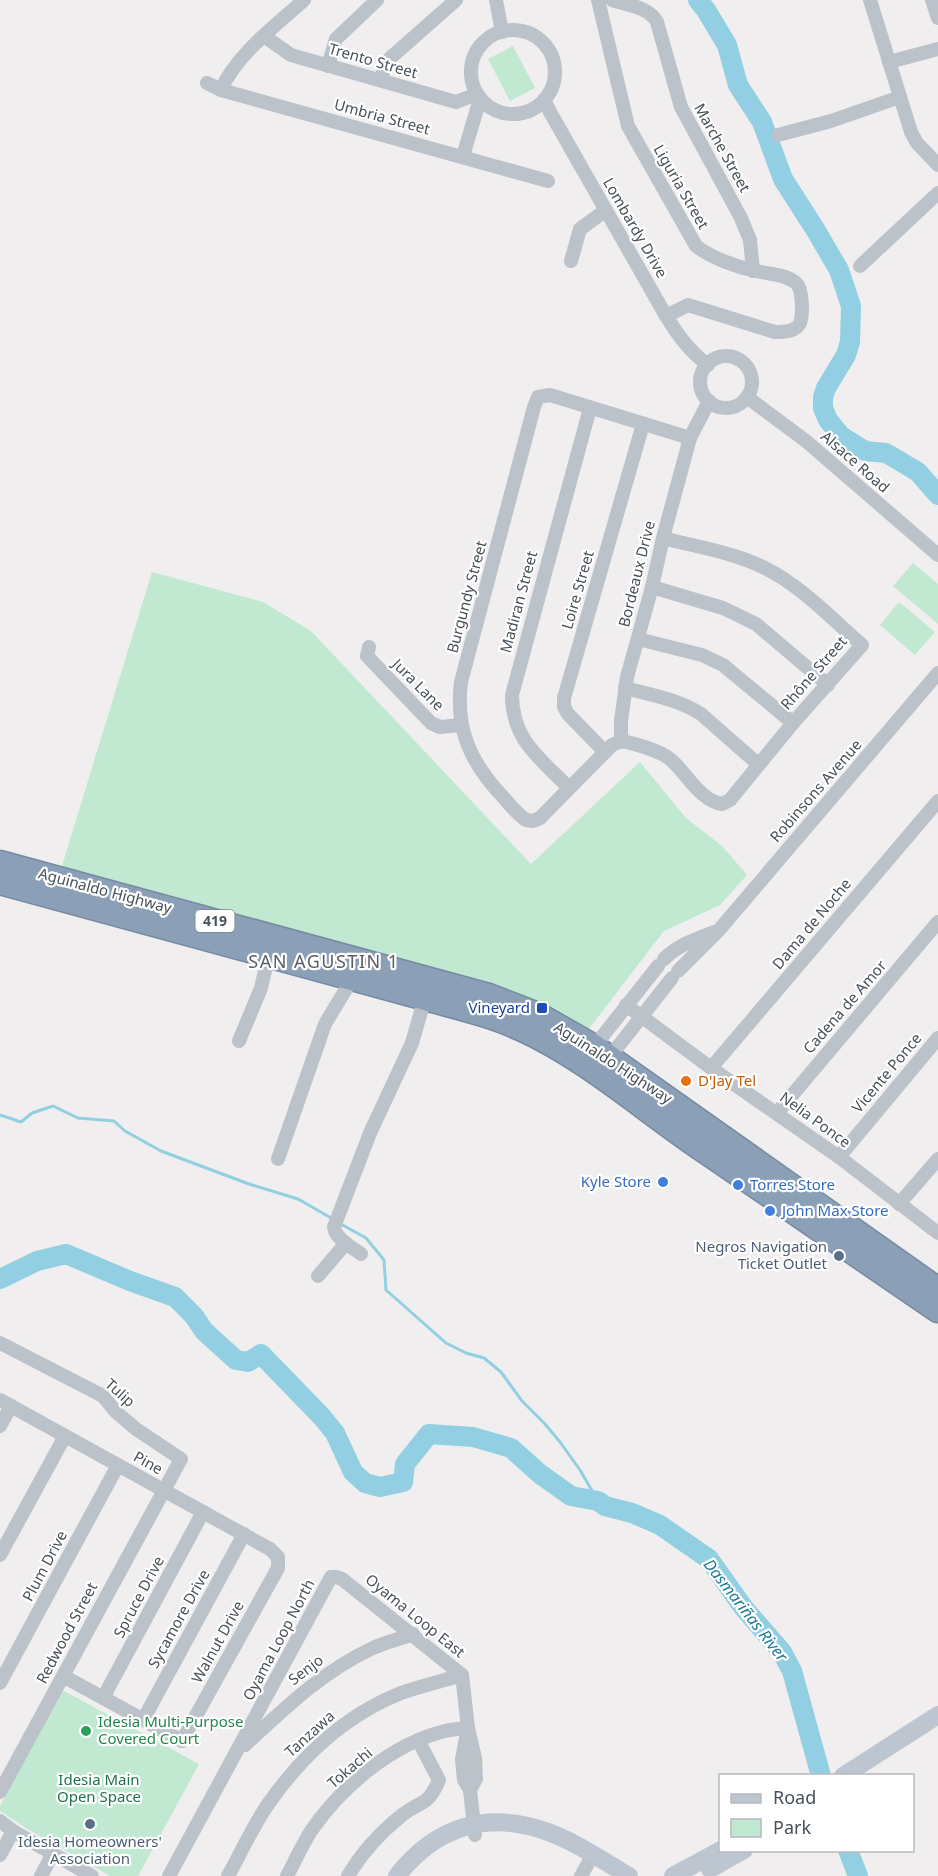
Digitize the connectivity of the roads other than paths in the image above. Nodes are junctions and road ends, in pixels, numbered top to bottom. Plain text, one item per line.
1 (304, 0) edge
2 (376, 0) edge
3 (456, 0) edge
4 (496, 0) edge
5 (598, 0) edge
6 (612, 0) edge
7 (870, 0) edge
8 (932, 0) edge
9 (938, 18) edge
10 (502, 32) junction
11 (264, 36) junction
12 (938, 49) edge
13 (889, 62) junction
14 (328, 66) junction
15 (380, 80) junction
16 (207, 83) dead end
17 (221, 90) junction
18 (479, 96) junction
19 (900, 97) junction
20 (544, 100) junction
21 (778, 135) dead end
22 (464, 156) junction
23 (938, 165) edge
24 (548, 181) dead end
25 (936, 198) edge
26 (606, 210) junction
27 (571, 261) dead end
28 (860, 266) dead end
29 (753, 271) junction
30 (666, 316) junction
31 (708, 365) junction
32 (747, 397) junction
33 (712, 404) junction
34 (590, 408) junction
35 (643, 424) junction
36 (690, 438) junction
37 (663, 538) junction
38 (938, 555) edge
39 (652, 587) junction
40 (638, 639) junction
41 (369, 647) dead end
42 (938, 673) edge
43 (828, 685) junction
44 (625, 688) junction
45 (793, 723) junction
46 (461, 725) junction
47 (621, 741) junction
48 (605, 752) junction
49 (758, 764) junction
50 (569, 788) junction
51 (938, 801) edge
52 (0, 863) edge
53 (0, 882) edge
54 (135, 909) junction
55 (938, 922) edge
56 (718, 930) junction
57 (271, 946) junction
58 (351, 968) junction
59 (427, 989) junction
60 (626, 1005) junction
61 (641, 1017) junction
62 (938, 1038) edge
63 (239, 1041) dead end
64 (595, 1061) junction
65 (711, 1068) junction
66 (777, 1113) junction
67 (839, 1157) junction
68 (278, 1159) dead end
69 (938, 1159) edge
70 (899, 1204) junction
71 (938, 1233) edge
72 (346, 1243) junction
73 (361, 1254) dead end
74 (318, 1276) dead end
75 (938, 1290) edge
76 (938, 1310) edge
77 (0, 1343) edge
78 (5, 1403) edge
79 (0, 1426) edge
80 (65, 1436) junction
81 (118, 1465) junction
82 (164, 1490) junction
83 (203, 1512) junction
84 (244, 1534) junction
85 (0, 1556) edge
86 (278, 1557) joint
87 (331, 1577) joint
88 (413, 1634) junction
89 (462, 1675) junction
90 (63, 1676) junction
91 (0, 1683) edge
92 (103, 1698) junction
93 (938, 1715) edge
94 (143, 1720) junction
95 (938, 1727) edge
96 (468, 1728) junction
97 (418, 1740) junction
98 (235, 1755) junction
99 (864, 1770) edge
100 (0, 1792) edge
101 (0, 1821) edge
102 (475, 1829) junction
103 (13, 1831) junction
104 (719, 1852) edge
105 (742, 1852) edge
106 (0, 1855) edge
107 (52, 1855) junction
108 (587, 1866) edge
109 (41, 1876) edge
110 (92, 1876) edge
111 (169, 1876) edge
112 (228, 1876) edge
113 (287, 1876) edge
114 (348, 1876) edge
115 (397, 1876) edge
116 (410, 1876) edge
117 (606, 1876) edge
118 (629, 1876) edge
119 (673, 1876) edge
120 (698, 1876) edge

1 - 11 street
2 - 14 street
3 - 15 street
4 - 10 street
5 - 29 street, Liguria Street
6 - 29 street, Marche Street
7 - 13 street
8 - 9 street
10 - 18 street
10 - 20 street
11 - 14 street, Trento Street
11 - 17 street
12 - 13 street
13 - 19 street
14 - 15 street, Trento Street
15 - 18 street, Trento Street
16 - 17 street, Umbria Street
17 - 22 street, Umbria Street
18 - 20 street
18 - 22 street
19 - 21 street
19 - 23 street
20 - 26 street, Lombardy Drive
22 - 24 street, Umbria Street
25 - 28 street
26 - 27 street
26 - 30 street, Lombardy Drive
29 - 30 street, Liguria Street
30 - 31 street, Lombardy Drive
31 - 32 street
31 - 33 street
32 - 33 street
32 - 38 street, Alsace Road
33 - 36 street, Bordeaux Drive
34 - 35 street, Burgundy Street
34 - 46 street, Burgundy Street
34 - 50 street, Madiran Street
35 - 36 street, Burgundy Street
35 - 48 street, Loire Street
36 - 37 street, Bordeaux Drive
37 - 39 street, Bordeaux Drive
37 - 43 street, Rhône Street
39 - 40 street, Bordeaux Drive
39 - 43 street
40 - 44 street, Bordeaux Drive
40 - 45 street
41 - 46 street, Jura Lane
42 - 56 street, Robinsons Avenue
43 - 45 street, Rhône Street
44 - 47 street, Bordeaux Drive
44 - 49 street
45 - 49 street, Rhône Street
46 - 50 street, Burgundy Street
47 - 48 street, Burgundy Street
47 - 49 street, Rhône Street
48 - 50 street, Burgundy Street
51 - 65 street, Dama de Noche
52 - 54 highway, Aguinaldo Highway / 419
53 - 54 highway, Aguinaldo Highway / 419
54 - 57 highway, Aguinaldo Highway / 419
55 - 66 street, Cadena de Amor
56 - 60 street, Robinsons Avenue
56 - 61 street, Robinsons Avenue
57 - 58 highway, Aguinaldo Highway / 419
57 - 63 street
58 - 59 highway, Aguinaldo Highway / 419
58 - 68 street
59 - 64 highway, Aguinaldo Highway / 419
59 - 72 street
60 - 61 street, Nelia Ponce
60 - 64 street, Robinsons Avenue
61 - 64 street, Robinsons Avenue
61 - 65 street, Nelia Ponce
62 - 67 street, Vicente Ponce
64 - 75 highway, Aguinaldo Highway / 419
64 - 76 highway, Aguinaldo Highway / 419
65 - 66 street, Nelia Ponce
66 - 67 street, Nelia Ponce
67 - 70 street, Nelia Ponce
69 - 70 street
70 - 71 street, Nelia Ponce
72 - 73 street
72 - 74 street
77 - 82 street, Tulip
78 - 79 street
78 - 80 street, Pine
80 - 81 street, Pine
80 - 85 street
81 - 82 street, Pine
81 - 91 street, Plum Drive
82 - 83 street, Pine
82 - 90 street, Redwood Street
83 - 84 street, Pine
83 - 92 street, Spruce Drive
84 - 86 street, Pine
84 - 94 street, Sycamore Drive
86 - 94 street, Walnut Drive
87 - 88 street, Oyama Loop East
87 - 98 street, Oyama Loop North
88 - 89 street, Oyama Loop East
88 - 98 street, Senjo
89 - 96 street, Oyama Loop East
89 - 112 street, Tanzawa
90 - 92 street
90 - 100 street, Redwood Street
92 - 94 street
93 - 99 street
95 - 99 street
96 - 97 street, Tokachi
96 - 102 street, Oyama Loop East
97 - 113 street, Tokachi
97 - 114 street
98 - 111 street, Oyama Loop North
101 - 103 street
102 - 108 street
102 - 115 street
102 - 116 street
103 - 106 street
103 - 107 street
104 - 119 street
105 - 120 street
107 - 109 street
107 - 110 street
108 - 117 street
108 - 118 street

